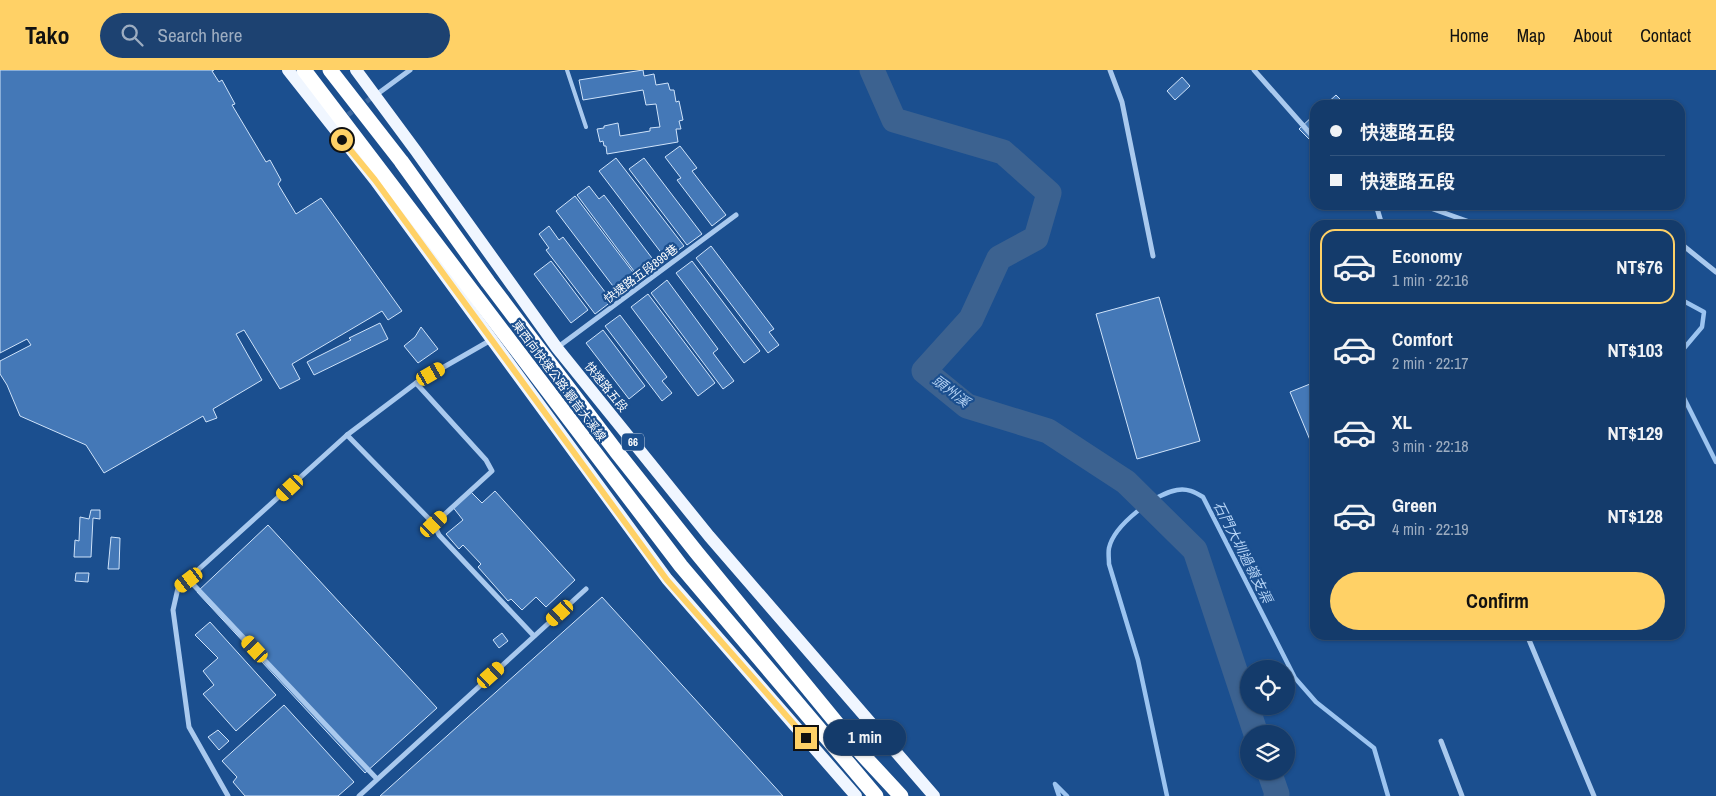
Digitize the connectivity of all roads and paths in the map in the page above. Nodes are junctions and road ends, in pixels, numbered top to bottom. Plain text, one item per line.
1 (288, 70) edge
2 (304, 70) edge
3 (330, 70) edge
4 (356, 70) edge
5 (410, 70) edge
6 (567, 70) edge
7 (1110, 70) edge
8 (1254, 70) edge
9 (376, 95) junction
10 (586, 127) dead end
11 (1310, 133) edge
12 (1436, 210) edge
13 (736, 215) dead end
14 (1464, 220) edge
15 (1685, 246) edge
16 (1153, 256) dead end
17 (1716, 272) edge
18 (491, 340) junction
19 (557, 348) junction
20 (416, 383) junction
21 (347, 435) junction
22 (434, 524) junction
23 (189, 580) junction
24 (586, 589) dead end
25 (534, 636) junction
26 (1530, 640) edge
27 (1441, 741) dead end
28 (377, 779) junction
29 (228, 796) edge
30 (360, 796) edge
31 (856, 796) edge
32 (876, 796) edge
33 (901, 796) edge
34 (934, 796) edge
35 (1462, 796) edge
36 (1594, 796) edge

1 - 18 main road
2 - 32 highway, 東西向快速公路 觀音大溪線, bridge
3 - 33 highway, 東西向快速公路 觀音大溪線 / 66, bridge
4 - 9 main road, 快速路五段 / 66
5 - 9 street
6 - 10 lane
7 - 16 street
8 - 11 street
9 - 19 main road, 快速路五段 / 66
12 - 14 street
13 - 19 street, 快速路五段899巷
15 - 17 street
18 - 20 street
18 - 31 main road
19 - 34 main road, 快速路五段 / 66
20 - 21 street
20 - 22 street
21 - 22 street
21 - 23 street
22 - 25 street
23 - 28 street
23 - 29 street
24 - 25 street
25 - 28 street
26 - 36 street
27 - 35 street
28 - 30 street

